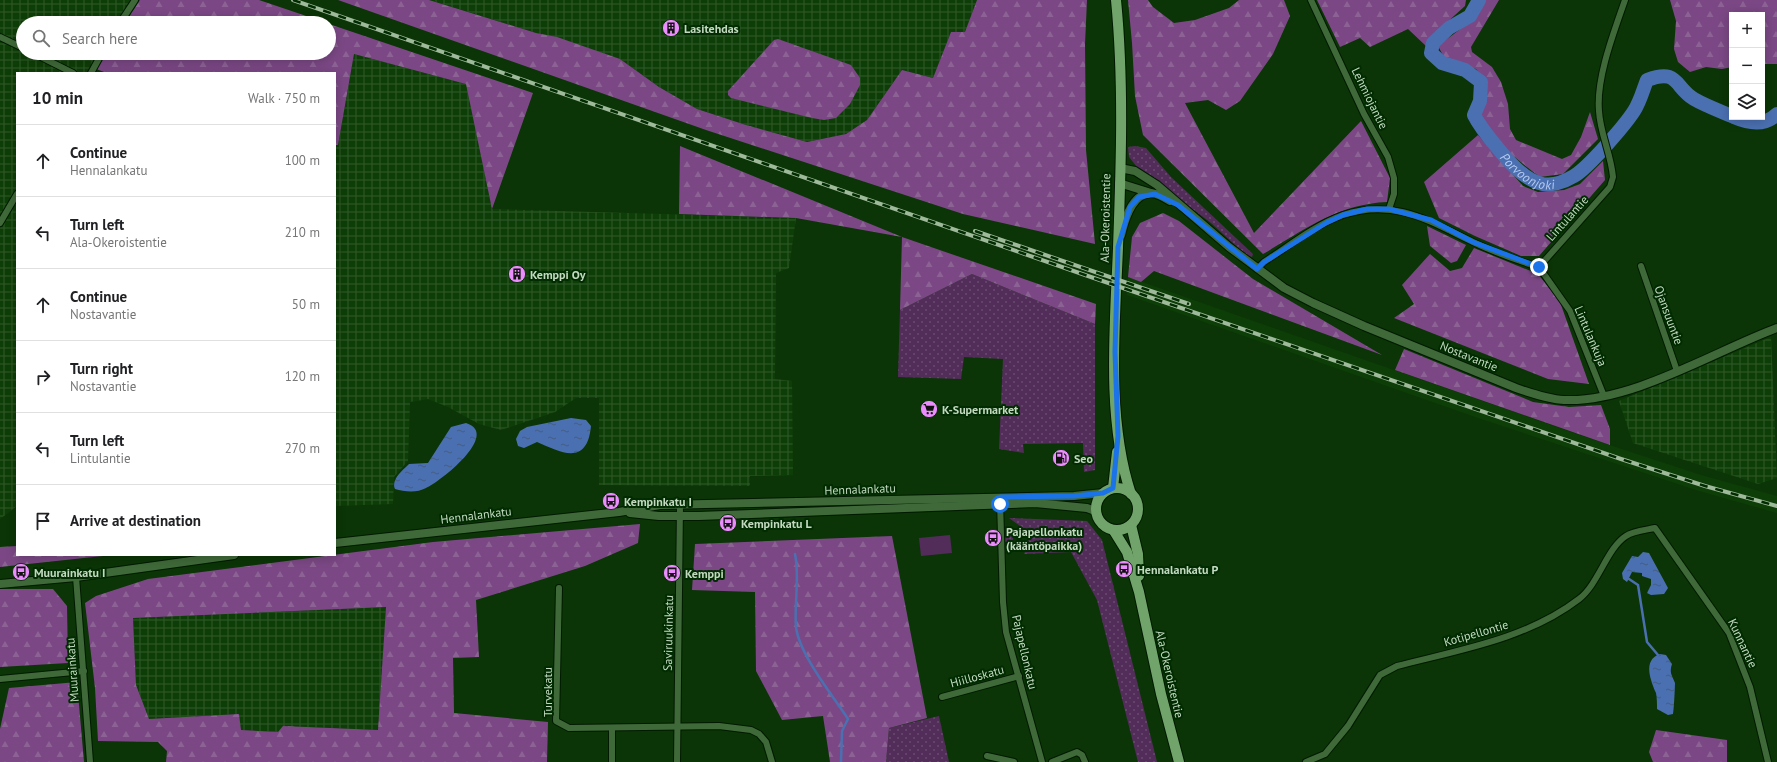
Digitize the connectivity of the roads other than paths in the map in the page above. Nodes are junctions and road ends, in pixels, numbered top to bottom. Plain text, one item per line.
1 (135, 0) edge
2 (1116, 0) edge
3 (1311, 0) edge
4 (1625, 0) edge
5 (125, 16) edge
6 (0, 37) edge
7 (16, 45) edge
8 (47, 60) edge
9 (98, 60) edge
10 (71, 72) edge
11 (92, 72) edge
12 (1120, 168) junction
13 (1120, 183) junction
14 (1155, 194) junction
15 (16, 196) edge
16 (1178, 205) junction
17 (1389, 209) junction
18 (0, 223) edge
19 (1118, 247) junction
20 (1641, 266) dead end
21 (1539, 267) junction
22 (1257, 269) junction
23 (1777, 328) edge
24 (1677, 371) junction
25 (1604, 396) junction
26 (1118, 436) junction
27 (1113, 488) junction
28 (1103, 493) junction
29 (1131, 494) junction
30 (1000, 501) junction
31 (680, 505) junction
32 (1095, 511) junction
33 (619, 512) junction
34 (680, 516) junction
35 (1131, 525) junction
36 (1655, 528) joint
37 (1114, 531) junction
38 (336, 543) edge
39 (227, 556) edge
40 (76, 577) junction
41 (0, 584) edge
42 (559, 588) dead end
43 (1139, 592) junction
44 (84, 671) junction
45 (1018, 676) junction
46 (0, 679) edge
47 (942, 697) dead end
48 (612, 728) junction
49 (678, 728) junction
50 (988, 756) dead end
51 (90, 762) edge
52 (612, 762) edge
53 (677, 762) edge
54 (772, 762) edge
55 (1014, 762) edge
56 (1042, 762) edge
57 (1052, 762) edge
58 (1085, 762) edge
59 (1179, 762) edge
60 (1306, 762) edge
61 (1768, 762) edge

1 - 5 street
2 - 12 main road, Ala-Okeroistentie
3 - 17 street, Lehmiojantie
4 - 21 street, Lintulantie
6 - 7 street
8 - 10 street
9 - 11 street
12 - 13 main road, Ala-Okeroistentie
12 - 16 street, Nostavantie
13 - 14 street, Nostavantie
13 - 19 main road, Ala-Okeroistentie
14 - 16 street, Nostavantie
14 - 19 street
15 - 18 street
16 - 22 street, Nostavantie
17 - 21 street
17 - 22 street
19 - 26 main road, Ala-Okeroistentie
20 - 24 street, Ojansuuntie
21 - 25 street, Lintulankuja
22 - 25 street, Nostavantie
23 - 24 street, Nostavantie
24 - 25 street, Nostavantie
26 - 27 main road, Ala-Okeroistentie
26 - 29 main road, Ala-Okeroistentie
27 - 28 main road
27 - 29 main road
28 - 30 street, Hennalankatu
28 - 32 main road
29 - 35 main road
30 - 31 street, Hennalankatu
30 - 32 street, Hennalankatu
30 - 34 street, Hennalankatu
30 - 45 street, Pajapellonkatu
31 - 33 street, Hennalankatu
31 - 34 street, Saviruukinkatu
32 - 37 main road
33 - 34 street, Hennalankatu
33 - 38 street, Hennalankatu
34 - 49 street, Saviruukinkatu
35 - 37 main road
35 - 43 main road, Ala-Okeroistentie
36 - 60 street, Kotipellontie
36 - 61 street, Kunnantie
37 - 43 main road, Ala-Okeroistentie
39 - 40 street
40 - 41 street
40 - 44 street, Muurainkatu
42 - 48 street, Turvekatu
43 - 59 main road, Ala-Okeroistentie
44 - 46 street
44 - 51 street, Muurainkatu
45 - 47 street, Hiilloskatu
45 - 56 street, Pajapellonkatu
48 - 49 street, Turvekatu
48 - 52 street
49 - 53 street, Saviruukinkatu
49 - 54 street, Turvekatu
50 - 55 street
57 - 58 street

